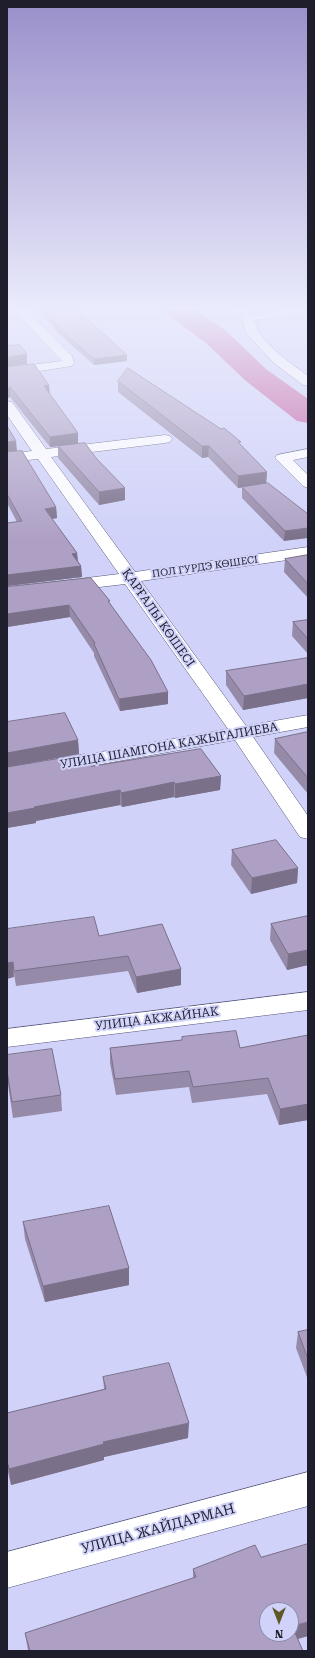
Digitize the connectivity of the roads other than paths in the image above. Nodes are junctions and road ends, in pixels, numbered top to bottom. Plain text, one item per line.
1 (7, 405) edge
2 (165, 439) dead end
3 (308, 453) edge
4 (43, 454) junction
5 (7, 458) edge
6 (308, 483) edge
7 (308, 552) edge
8 (130, 578) junction
9 (7, 593) edge
10 (308, 721) edge
11 (241, 734) junction
12 (7, 775) edge
13 (308, 832) edge
14 (308, 1001) edge
15 (7, 1038) edge
16 (308, 1489) edge
17 (7, 1570) edge

1 - 4 street, ҚАРҒАЛЫ КӨШЕСІ
2 - 4 street
3 - 6 street
4 - 5 street
4 - 8 street, ҚАРҒАЛЫ КӨШЕСІ
7 - 8 street, ПОЛ ГУРДЭ КӨШЕСІ
8 - 9 street, ПОЛ ГУРДЭ КӨШЕСІ
8 - 11 street, ҚАРҒАЛЫ КӨШЕСІ
10 - 11 street, УЛИЦА ШАМГОНА КАЖЫГАЛИЕВА
11 - 12 street, УЛИЦА ШАМГОНА КАЖЫГАЛИЕВА
11 - 13 street, ҚАРҒАЛЫ КӨШЕСІ
14 - 15 street, УЛИЦА АКЖАЙНАК
16 - 17 street, УЛИЦА ЖАЙДАРМАН

